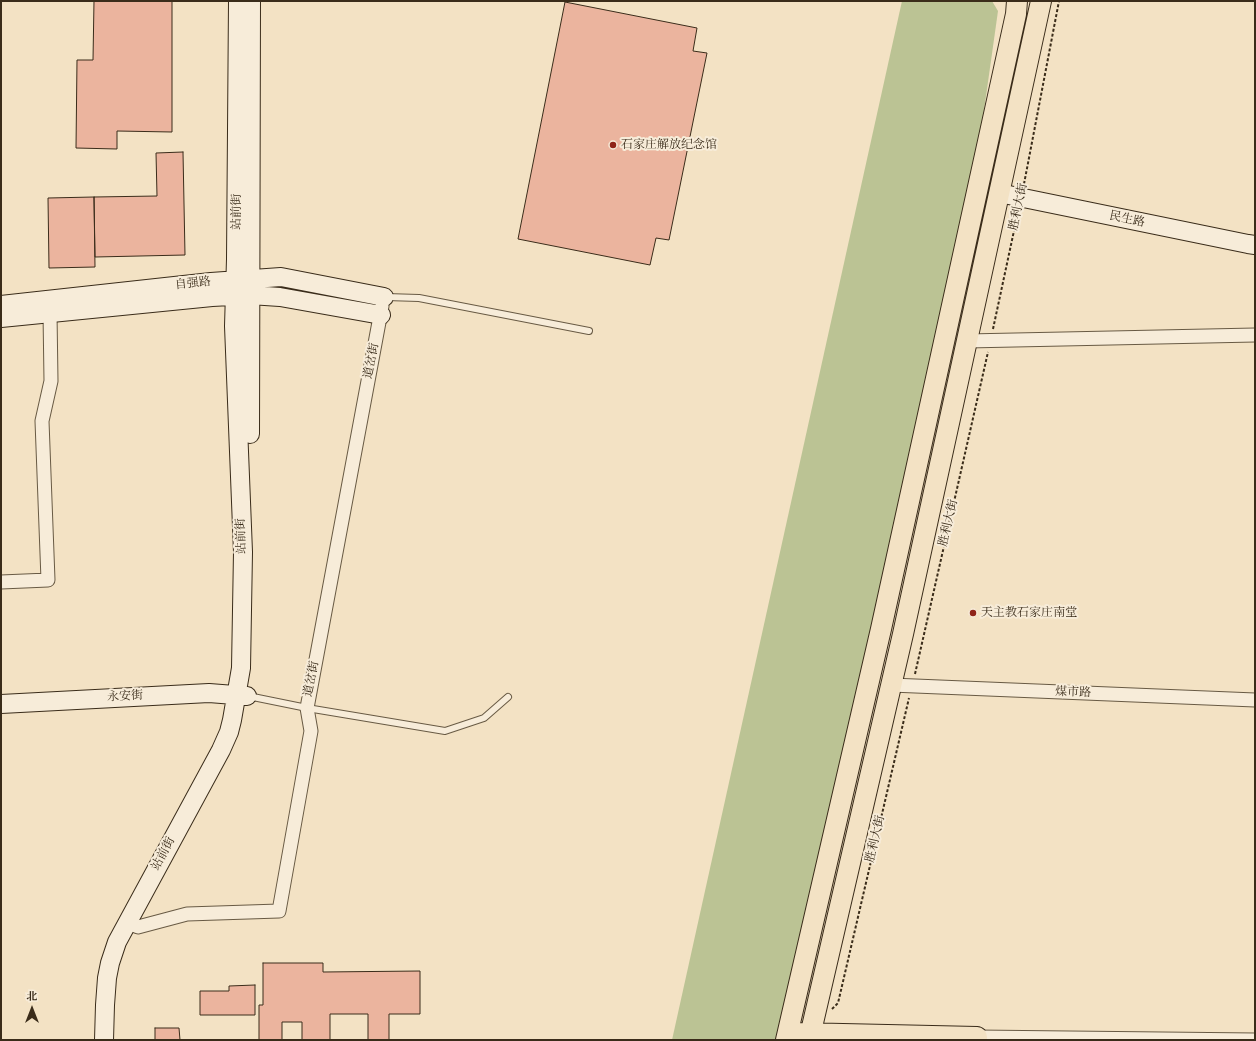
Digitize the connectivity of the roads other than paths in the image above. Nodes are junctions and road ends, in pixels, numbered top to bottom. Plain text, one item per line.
1 (238, 1) edge
2 (251, 1) edge
3 (1017, 1) edge
4 (1041, 1) edge
5 (999, 193) junction
6 (1255, 245) edge
7 (242, 287) junction
8 (384, 297) junction
9 (1, 305) edge
10 (50, 313) junction
11 (381, 315) junction
12 (1, 318) edge
13 (589, 331) dead end
14 (1255, 335) edge
15 (967, 341) junction
16 (1, 582) edge
17 (891, 685) junction
18 (242, 695) junction
19 (508, 697) dead end
20 (1255, 700) edge
21 (1, 704) edge
22 (307, 708) junction
23 (133, 925) junction
24 (786, 1037) edge
25 (810, 1037) edge
26 (977, 1039) edge
27 (104, 1040) edge
28 (115, 1040) edge
29 (1255, 1040) edge

1 - 7 main road, 站前街
2 - 7 main road, 站前街
3 - 24 main road
4 - 5 main road, 胜利大街
5 - 6 main road, 民生路
5 - 15 main road, 胜利大街
7 - 8 main road, 自强路
7 - 9 main road, 自强路
7 - 10 main road, 自强路
7 - 11 main road, 自强路
7 - 18 main road, 站前街
8 - 11 street, 道岔街
8 - 13 lane
10 - 12 main road, 自强路
10 - 16 street
11 - 22 street, 道岔街
14 - 15 street
15 - 17 main road, 胜利大街
17 - 20 street, 煤市路
17 - 25 main road, 胜利大街
18 - 21 main road, 永安街
18 - 22 lane
18 - 23 main road, 站前街
19 - 22 lane
22 - 23 street, 道岔街
23 - 27 main road, 站前街
23 - 28 main road, 站前街
24 - 25 main road
25 - 26 main road
26 - 29 street

